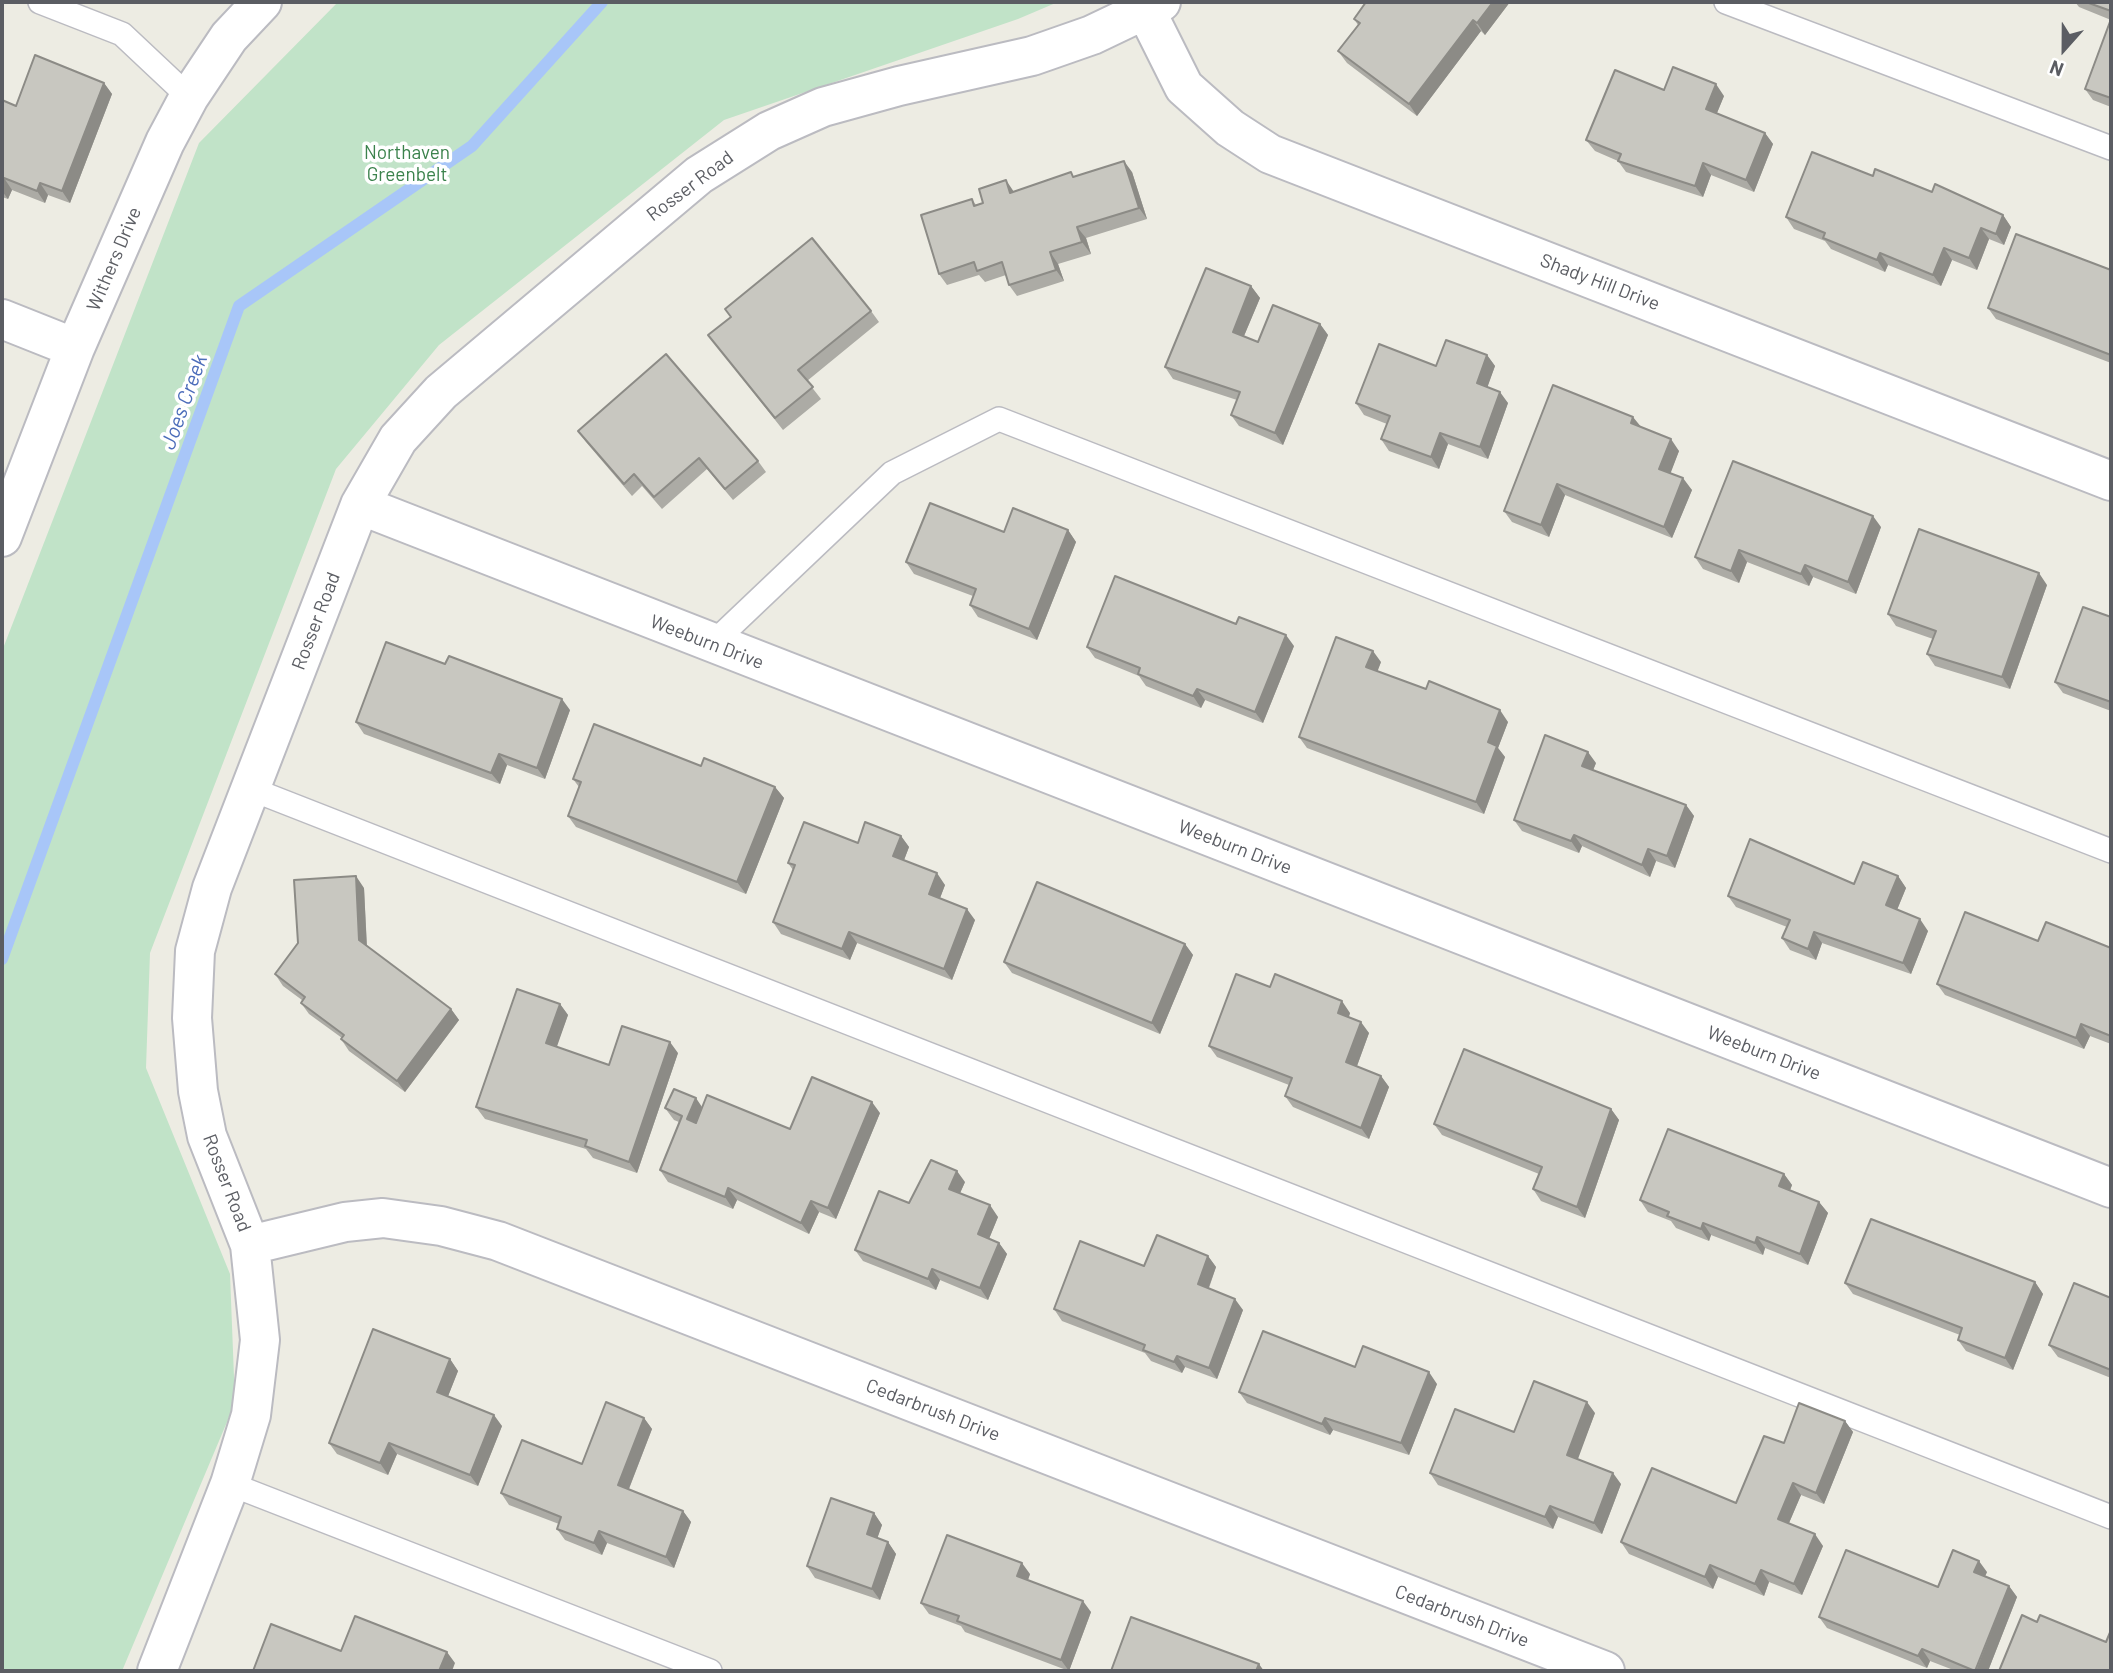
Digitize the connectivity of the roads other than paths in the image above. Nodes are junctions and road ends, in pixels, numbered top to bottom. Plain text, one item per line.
1 (40, 2) edge
2 (262, 2) edge
3 (1726, 2) edge
4 (1153, 6) edge
5 (189, 97) junction
6 (2111, 148) edge
7 (2, 319) edge
8 (75, 348) junction
9 (2111, 481) edge
10 (360, 505) junction
11 (2, 537) edge
12 (712, 644) junction
13 (251, 789) junction
14 (2111, 851) edge
15 (2111, 1188) edge
16 (250, 1245) junction
17 (230, 1484) junction
18 (2111, 1517) edge
19 (157, 1671) edge
20 (710, 1671) edge
21 (1605, 1671) edge

1 - 5 lane
2 - 5 street, Withers Drive
3 - 6 lane
4 - 9 street, Shady Hill Drive
4 - 10 street, Rosser Road
5 - 8 street, Withers Drive
7 - 8 street
8 - 11 street, Withers Drive
10 - 12 street, Weeburn Drive
10 - 13 street, Rosser Road
12 - 14 lane
12 - 15 street, Weeburn Drive
13 - 16 street, Rosser Road
13 - 18 lane
16 - 17 street, Rosser Road
16 - 21 street, Cedarbrush Drive
17 - 19 street, Rosser Road
17 - 20 lane

